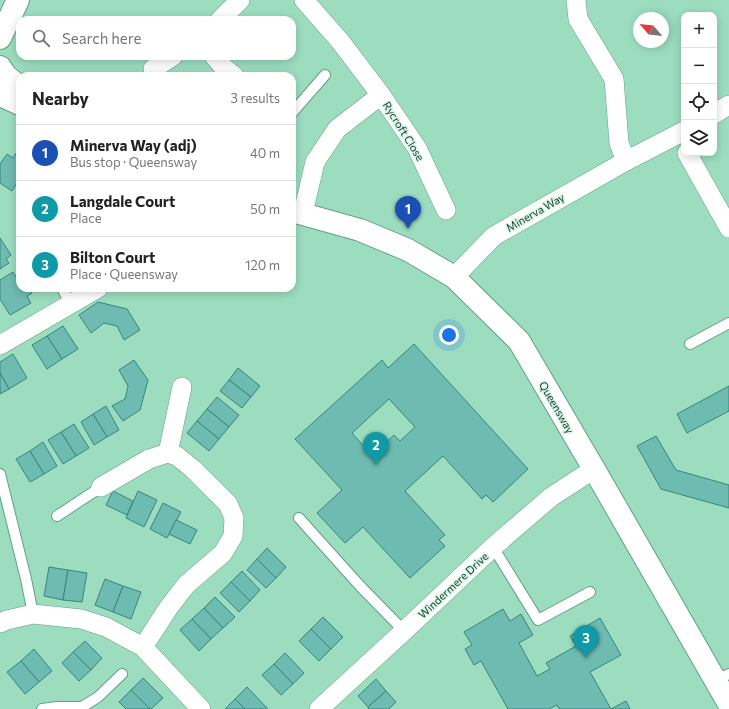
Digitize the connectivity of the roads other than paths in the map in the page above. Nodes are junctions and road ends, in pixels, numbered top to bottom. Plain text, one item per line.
1 (18, 0) edge
2 (240, 0) edge
3 (304, 0) edge
4 (576, 0) edge
5 (224, 16) edge
6 (0, 38) edge
7 (167, 60) edge
8 (217, 60) edge
9 (0, 67) edge
10 (153, 69) dead end
11 (229, 72) edge
12 (325, 75) dead end
13 (16, 84) edge
14 (381, 95) junction
15 (0, 96) edge
16 (16, 102) edge
17 (729, 105) edge
18 (296, 108) edge
19 (717, 112) edge
20 (681, 138) edge
21 (688, 156) edge
22 (626, 161) junction
23 (446, 210) dead end
24 (298, 212) edge
25 (729, 228) edge
26 (454, 277) junction
27 (82, 292) edge
28 (66, 296) edge
29 (729, 323) edge
30 (690, 344) dead end
31 (0, 346) edge
32 (182, 387) dead end
33 (168, 453) junction
34 (594, 469) junction
35 (0, 474) edge
36 (101, 487) joint
37 (57, 516) dead end
38 (299, 518) dead end
39 (493, 547) junction
40 (590, 592) dead end
41 (33, 614) junction
42 (0, 623) edge
43 (404, 631) junction
44 (143, 647) junction
45 (122, 674) dead end
46 (722, 677) edge
47 (729, 704) edge
48 (42, 709) edge
49 (201, 709) edge
50 (319, 709) edge

1 - 6 street
2 - 5 street
3 - 14 street, Rycroft Close
4 - 22 street
7 - 10 street
8 - 11 street
9 - 13 street
12 - 18 lane
14 - 23 street, Rycroft Close
14 - 24 street, Rycroft Close
15 - 16 street
17 - 19 street
20 - 22 street, Minerva Way
21 - 25 street
22 - 26 street, Minerva Way
24 - 26 street, Queensway
26 - 34 street, Queensway
27 - 28 street
28 - 31 street
29 - 30 lane
32 - 33 street
33 - 36 street
33 - 44 street
34 - 39 street, Windermere Drive
34 - 46 street, Queensway
35 - 41 lane
36 - 37 lane
38 - 43 lane
39 - 40 lane
39 - 43 street, Windermere Drive
41 - 42 street
41 - 44 street
43 - 50 street, Windermere Drive
44 - 49 street
45 - 48 lane
46 - 47 street, Queensway

